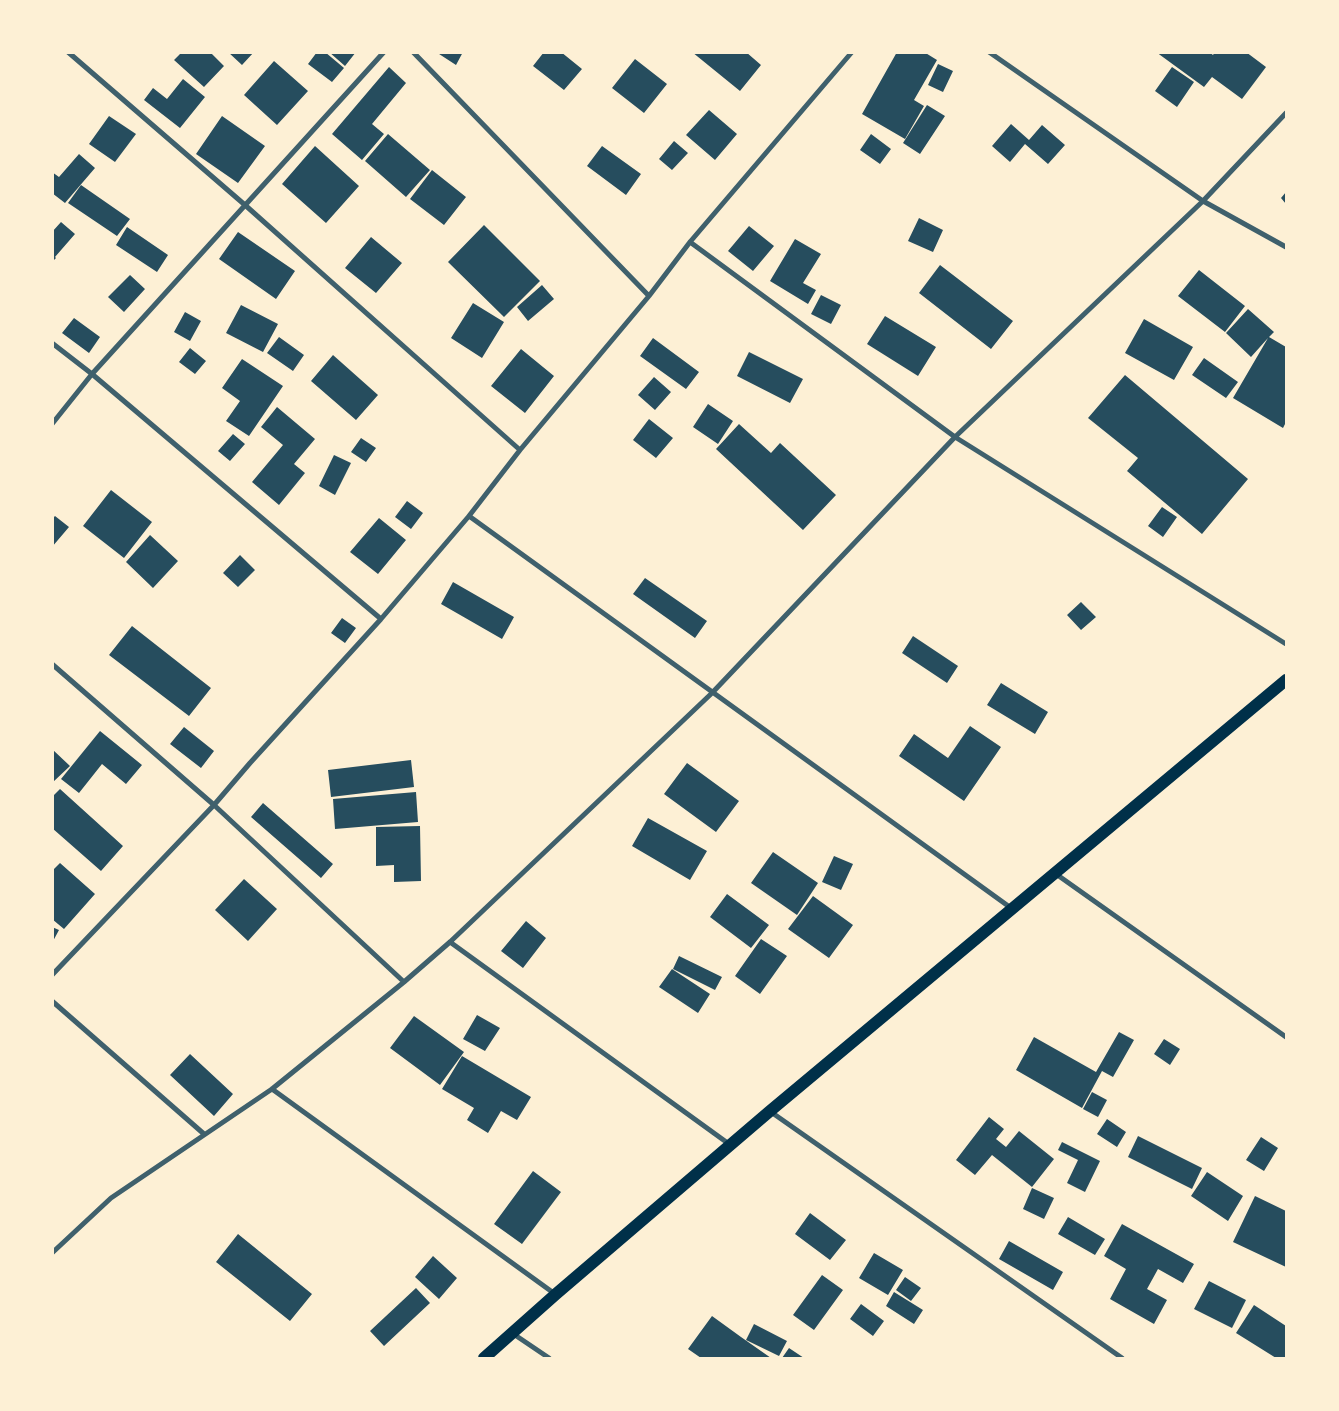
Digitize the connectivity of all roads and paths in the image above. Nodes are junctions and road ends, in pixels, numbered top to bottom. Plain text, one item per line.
1 (68, 52) edge
2 (384, 52) edge
3 (412, 52) edge
4 (852, 52) edge
5 (989, 52) edge
6 (1286, 113) edge
7 (1203, 201) junction
8 (245, 205) junction
9 (690, 242) junction
10 (1286, 247) edge
11 (649, 296) junction
12 (52, 343) edge
13 (92, 374) junction
14 (52, 424) edge
15 (955, 437) junction
16 (520, 450) junction
17 (468, 516) junction
18 (381, 618) junction
19 (1286, 644) edge
20 (52, 664) edge
21 (1286, 680) edge
22 (712, 693) junction
23 (214, 805) junction
24 (1056, 874) junction
25 (1012, 909) junction
26 (450, 942) junction
27 (52, 975) edge
28 (404, 982) junction
29 (52, 1001) edge
30 (1286, 1037) edge
31 (272, 1089) junction
32 (770, 1111) junction
33 (204, 1134) junction
34 (731, 1145) junction
35 (52, 1253) edge
36 (556, 1294) junction
37 (512, 1333) junction
38 (484, 1358) edge
39 (549, 1358) edge
40 (1122, 1358) edge

1 - 8 street
2 - 8 street
3 - 11 street
4 - 9 street
5 - 7 street
6 - 7 street
7 - 10 street
7 - 15 street
8 - 13 street
8 - 16 street
9 - 11 street
9 - 15 street
11 - 16 street
12 - 13 street
13 - 14 street
13 - 18 street
15 - 19 street
15 - 22 street
16 - 17 street
17 - 18 street
17 - 22 street
18 - 23 street
20 - 23 street
21 - 24 main road
22 - 25 street
22 - 26 street
23 - 27 street
23 - 28 street
24 - 25 main road
24 - 30 street
25 - 32 main road
26 - 28 street
26 - 34 street
28 - 31 street
29 - 33 street
31 - 33 street
31 - 36 street
32 - 34 main road
32 - 40 street
33 - 35 street
34 - 36 main road
36 - 37 main road
37 - 38 main road
37 - 39 street

